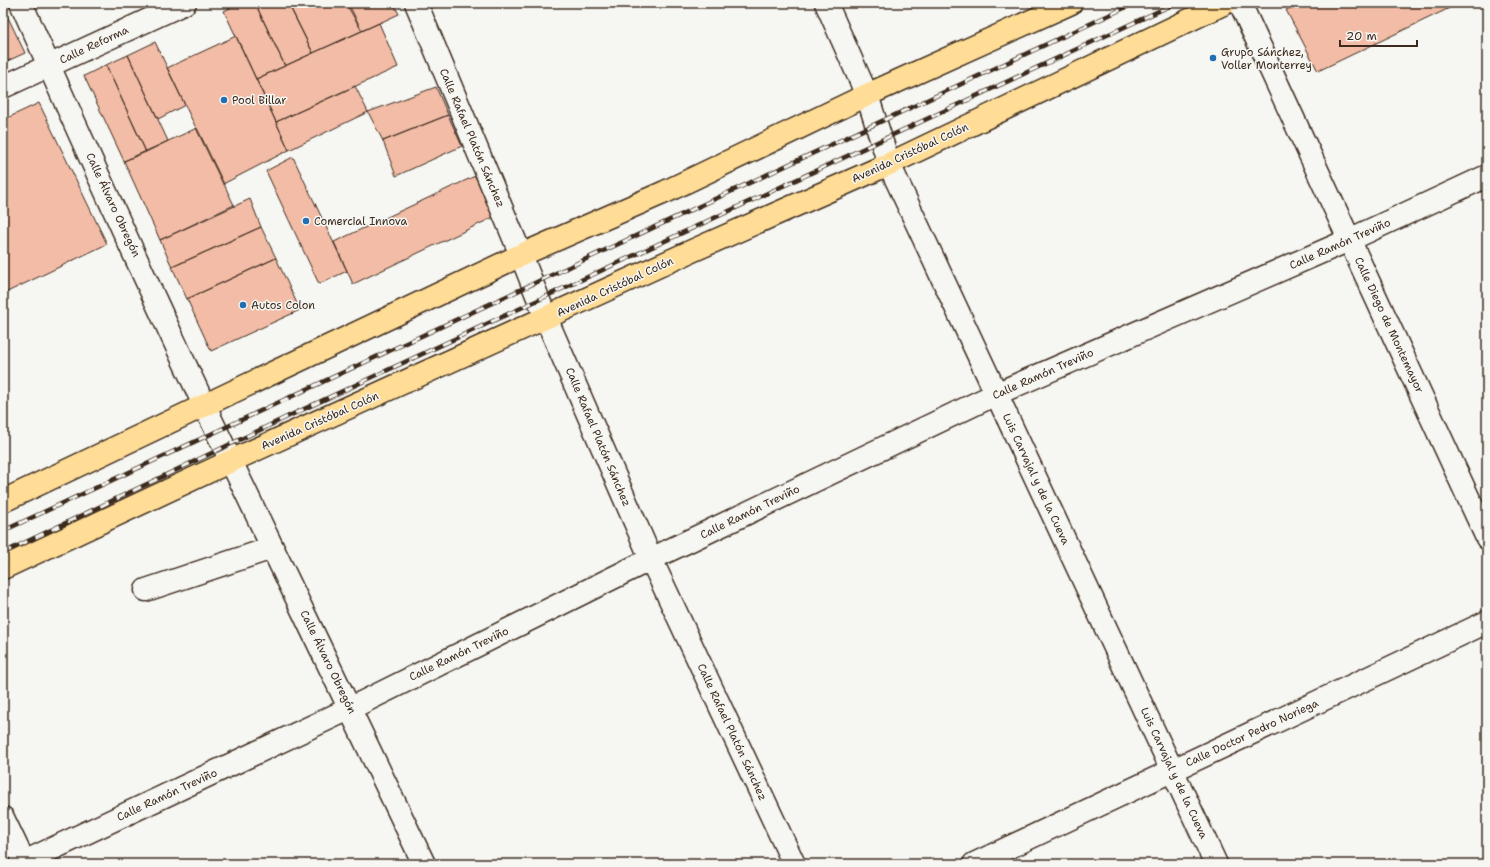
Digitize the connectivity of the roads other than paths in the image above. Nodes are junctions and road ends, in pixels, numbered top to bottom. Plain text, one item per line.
1 (21, 3) edge
2 (185, 3) edge
3 (416, 3) edge
4 (826, 3) edge
5 (1071, 3) edge
6 (1225, 3) edge
7 (1240, 3) edge
8 (49, 65) junction
9 (3, 87) edge
10 (867, 95) junction
11 (889, 164) junction
12 (1487, 176) edge
13 (1349, 240) junction
14 (521, 255) junction
15 (546, 318) junction
16 (996, 394) junction
17 (205, 406) junction
18 (231, 462) junction
19 (3, 502) edge
20 (1487, 538) edge
21 (272, 548) junction
22 (651, 559) junction
23 (3, 568) edge
24 (146, 590) dead end
25 (1487, 622) edge
26 (351, 708) junction
27 (1173, 771) junction
28 (3, 818) edge
29 (23, 863) edge
30 (424, 864) edge
31 (794, 864) edge
32 (974, 864) edge
33 (1216, 864) edge

1 - 8 street, Calle Álvaro Obregón
2 - 8 street, Calle Reforma
3 - 14 street, Calle Rafael Platón Sánchez
4 - 10 street, Luis Carvajal y de la Cueva
5 - 10 main road
6 - 11 main road, Avenida Cristóbal Colón
7 - 13 street, Calle Diego de Montemayor
8 - 9 street, Calle Reforma
8 - 17 street, Calle Álvaro Obregón
10 - 11 street, Luis Carvajal y de la Cueva
10 - 14 main road
11 - 15 main road, Avenida Cristóbal Colón
11 - 16 street, Luis Carvajal y de la Cueva
12 - 13 street, Calle Ramón Treviño
13 - 16 street, Calle Ramón Treviño
13 - 20 street, Calle Diego de Montemayor
14 - 15 street, Calle Rafael Platón Sánchez
14 - 17 main road
15 - 18 main road, Avenida Cristóbal Colón
15 - 22 street, Calle Rafael Platón Sánchez
16 - 22 street, Calle Ramón Treviño
16 - 27 street, Luis Carvajal y de la Cueva
17 - 18 street, Calle Álvaro Obregón
17 - 19 main road
18 - 21 street, Calle Álvaro Obregón
18 - 23 main road, Avenida Cristóbal Colón
21 - 24 street
21 - 26 street, Calle Álvaro Obregón
22 - 26 street, Calle Ramón Treviño
22 - 31 street, Calle Rafael Platón Sánchez
25 - 27 street, Calle Doctor Pedro Noriega
26 - 29 street, Calle Ramón Treviño
26 - 30 street, Calle Álvaro Obregón
27 - 32 street, Calle Doctor Pedro Noriega
27 - 33 street, Luis Carvajal y de la Cueva
28 - 29 street

